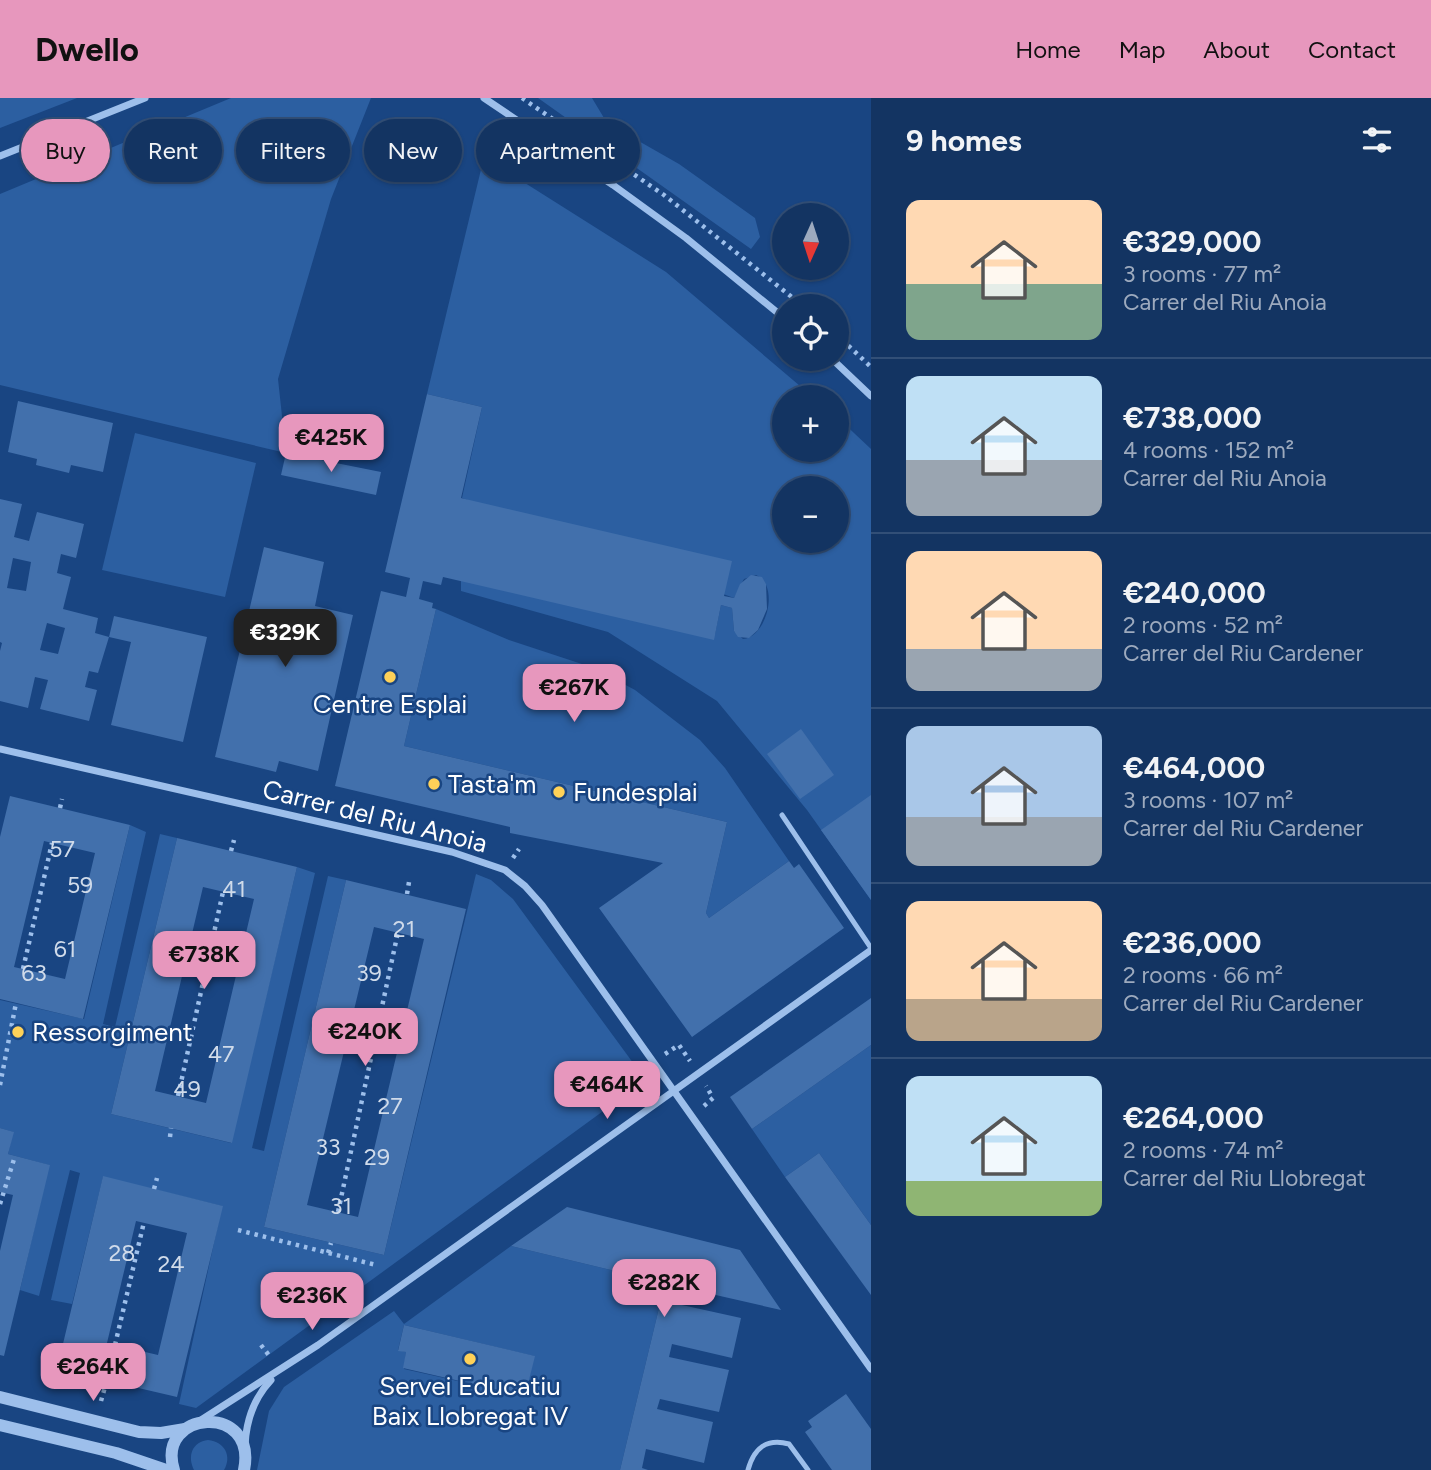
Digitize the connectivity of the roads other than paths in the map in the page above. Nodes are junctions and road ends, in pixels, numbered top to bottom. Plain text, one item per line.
1 (145, 98) edge
2 (484, 98) edge
3 (0, 156) edge
4 (772, 308) edge
5 (844, 371) edge
6 (871, 396) edge
7 (0, 749) edge
8 (782, 815) dead end
9 (871, 949) edge
10 (674, 1090) junction
11 (871, 1369) edge
12 (281, 1370) junction
13 (0, 1397) edge
14 (0, 1425) edge
15 (191, 1426) junction
16 (244, 1448) junction
17 (166, 1470) edge
18 (174, 1470) edge
19 (244, 1470) edge
20 (748, 1470) edge
21 (808, 1470) edge

1 - 3 street
2 - 4 street
5 - 6 street
7 - 10 street, Carrer del Riu Anoia
8 - 9 lane
9 - 10 street
10 - 11 street, Carrer del Riu Anoia
10 - 12 street
12 - 15 street
12 - 16 street
13 - 15 street
14 - 17 street
15 - 16 street
15 - 18 street
16 - 19 street
20 - 21 lane

